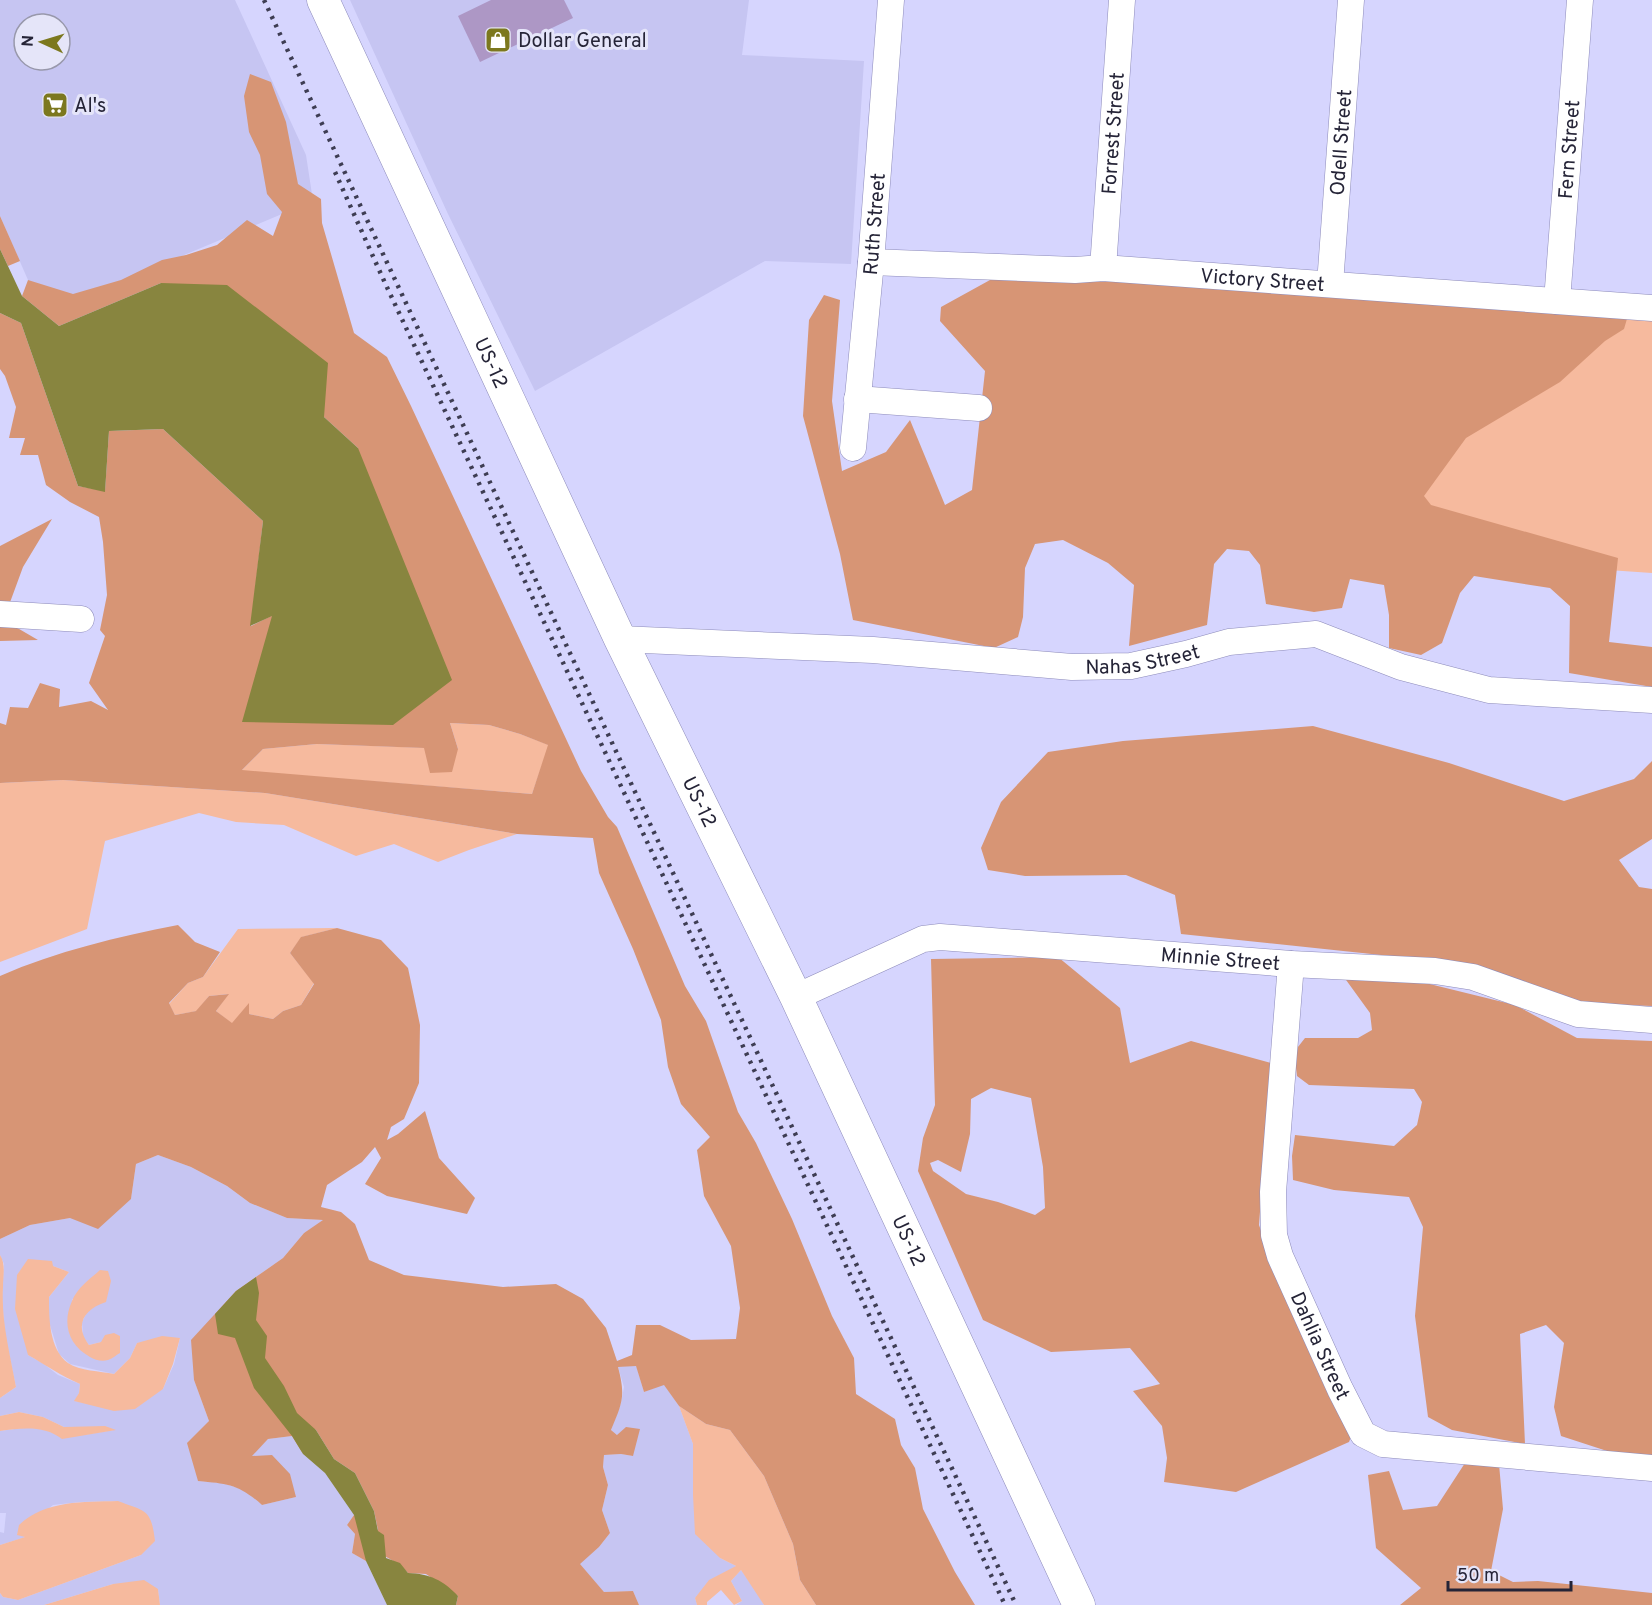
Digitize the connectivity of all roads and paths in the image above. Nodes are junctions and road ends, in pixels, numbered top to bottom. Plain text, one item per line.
1 (323, 0) edge
2 (891, 0) edge
3 (1122, 0) edge
4 (1351, 0) edge
5 (1580, 0) edge
6 (871, 262) junction
7 (1104, 268) junction
8 (1330, 284) junction
9 (1557, 301) junction
10 (1652, 308) edge
11 (857, 399) junction
12 (979, 408) dead end
13 (853, 448) dead end
14 (0, 614) edge
15 (81, 619) dead end
16 (620, 639) junction
17 (1652, 700) edge
18 (1291, 964) junction
19 (796, 997) junction
20 (1652, 1020) edge
21 (1652, 1468) edge
22 (1079, 1605) edge

1 - 16 main road, US-12
2 - 6 street, Ruth Street
3 - 7 street, Forrest Street
4 - 8 street, Odell Street
5 - 9 street, Fern Street
6 - 7 street, Victory Street
6 - 11 street, Ruth Street
7 - 8 street, Victory Street
8 - 9 street, Victory Street
9 - 10 street, Victory Street
11 - 12 street
11 - 13 street, Ruth Street
14 - 15 street
16 - 17 street, Nahas Street
16 - 19 main road, US-12
18 - 19 street, Minnie Street
18 - 20 street, Minnie Street
18 - 21 street, Dahlia Street
19 - 22 main road, US-12

